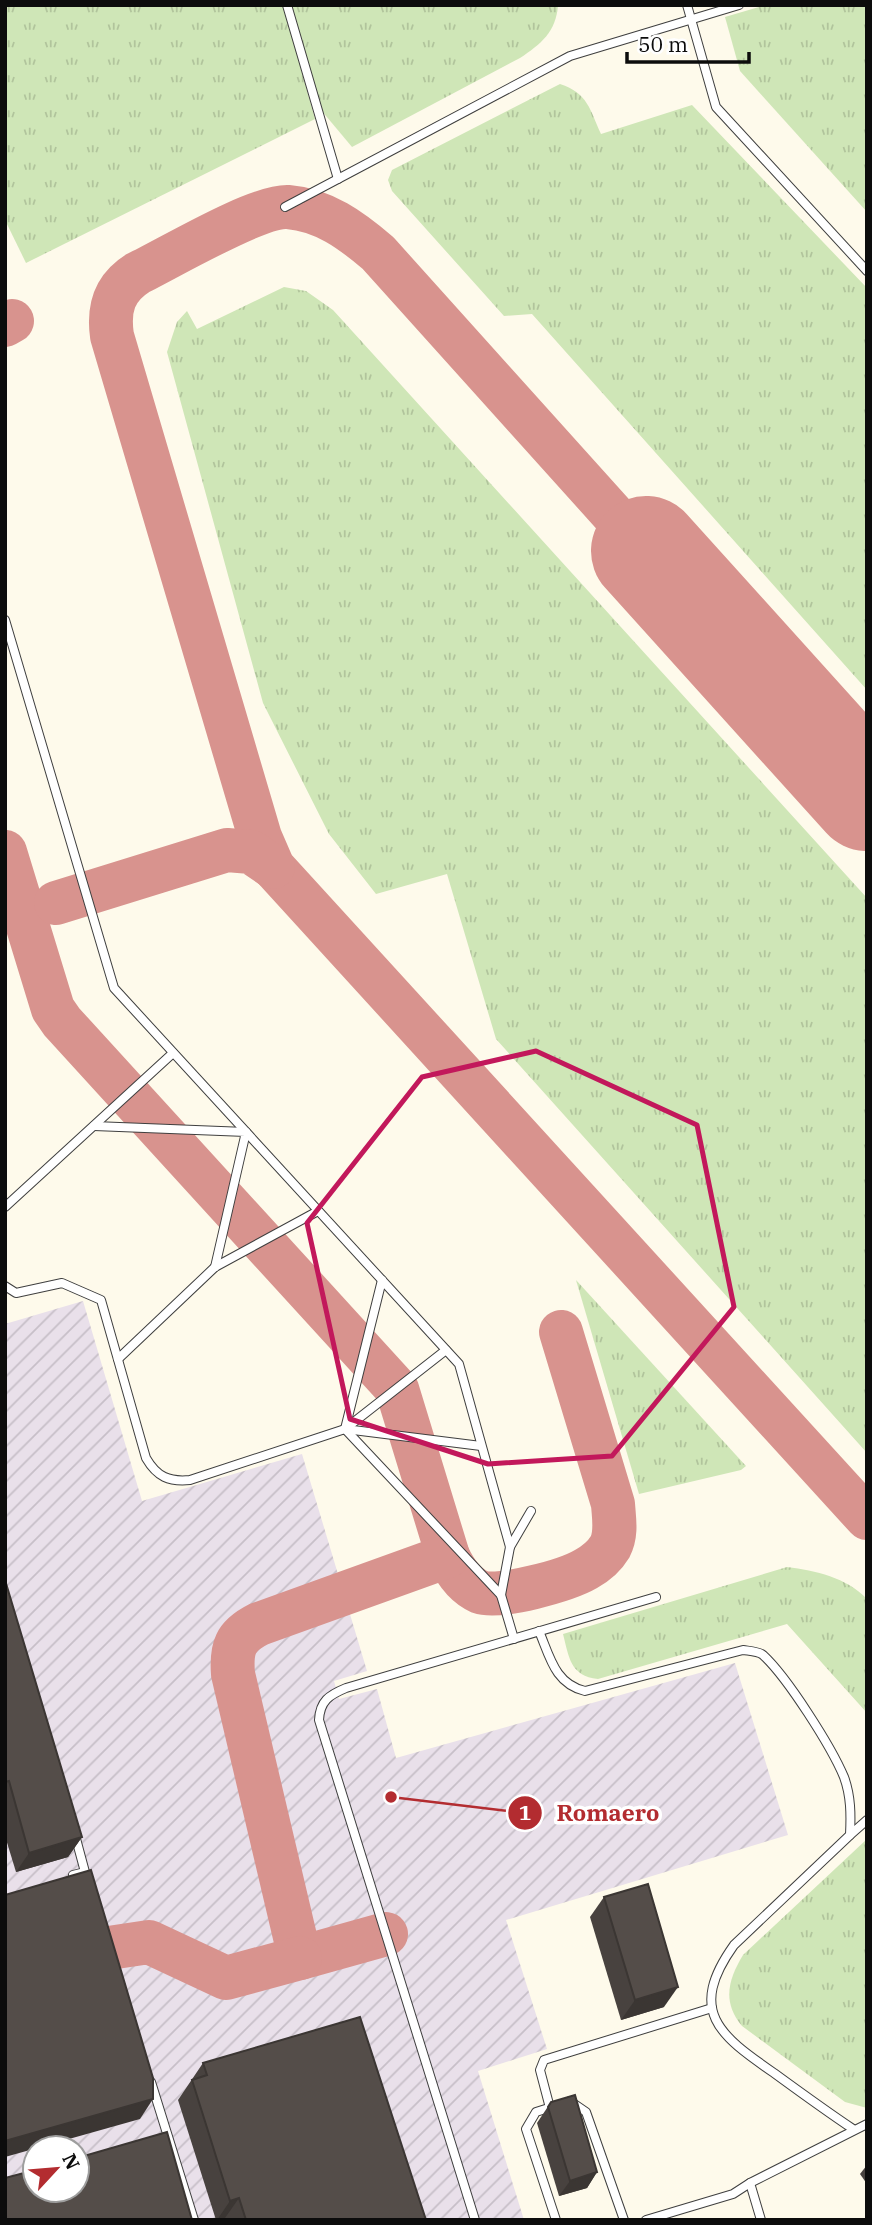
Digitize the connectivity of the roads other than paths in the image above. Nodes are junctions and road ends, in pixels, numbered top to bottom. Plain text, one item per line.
1 (287, 5) edge
2 (687, 5) edge
3 (739, 5) edge
4 (691, 19) junction
5 (338, 179) junction
6 (285, 207) dead end
7 (867, 271) edge
8 (5, 620) edge
9 (5, 652) edge
10 (16, 656) junction
11 (173, 1053) junction
12 (94, 1126) junction
13 (246, 1132) junction
14 (5, 1207) edge
15 (318, 1211) junction
16 (215, 1267) junction
17 (382, 1280) junction
18 (5, 1286) edge
19 (446, 1350) junction
20 (118, 1359) junction
21 (345, 1429) junction
22 (481, 1446) junction
23 (531, 1511) dead end
24 (509, 1547) junction
25 (501, 1595) junction
26 (656, 1597) dead end
27 (539, 1631) junction
28 (514, 1639) junction
29 (70, 1819) edge
30 (867, 1820) edge
31 (850, 1835) junction
32 (85, 1872) junction
33 (58, 1880) edge
34 (89, 1884) edge
35 (712, 2008) junction
36 (149, 2077) edge
37 (550, 2108) junction
38 (867, 2124) edge
39 (853, 2129) junction
40 (750, 2183) junction
41 (194, 2220) edge
42 (475, 2220) edge
43 (556, 2220) edge
44 (624, 2220) edge
45 (646, 2220) edge
46 (761, 2220) edge

1 - 5 lane
2 - 4 lane
3 - 4 lane
4 - 5 lane
4 - 7 lane
5 - 6 lane
8 - 10 lane
9 - 10 lane
10 - 11 lane
11 - 12 lane
11 - 13 lane
12 - 13 lane
12 - 14 lane
13 - 15 lane
13 - 16 lane
15 - 16 lane
15 - 17 lane
16 - 20 lane
17 - 19 lane
17 - 21 lane
18 - 20 lane
19 - 21 lane
19 - 22 lane
20 - 21 lane
21 - 22 lane
21 - 25 lane
22 - 24 lane
23 - 24 lane
24 - 25 lane
25 - 28 lane
26 - 27 lane
27 - 28 lane
27 - 31 lane
28 - 42 lane
29 - 32 lane
30 - 31 lane
31 - 35 lane
32 - 33 lane
32 - 34 lane
35 - 37 lane
35 - 39 lane
36 - 41 lane
37 - 43 lane
37 - 44 lane
38 - 39 lane
39 - 40 lane
40 - 45 lane
40 - 46 lane

